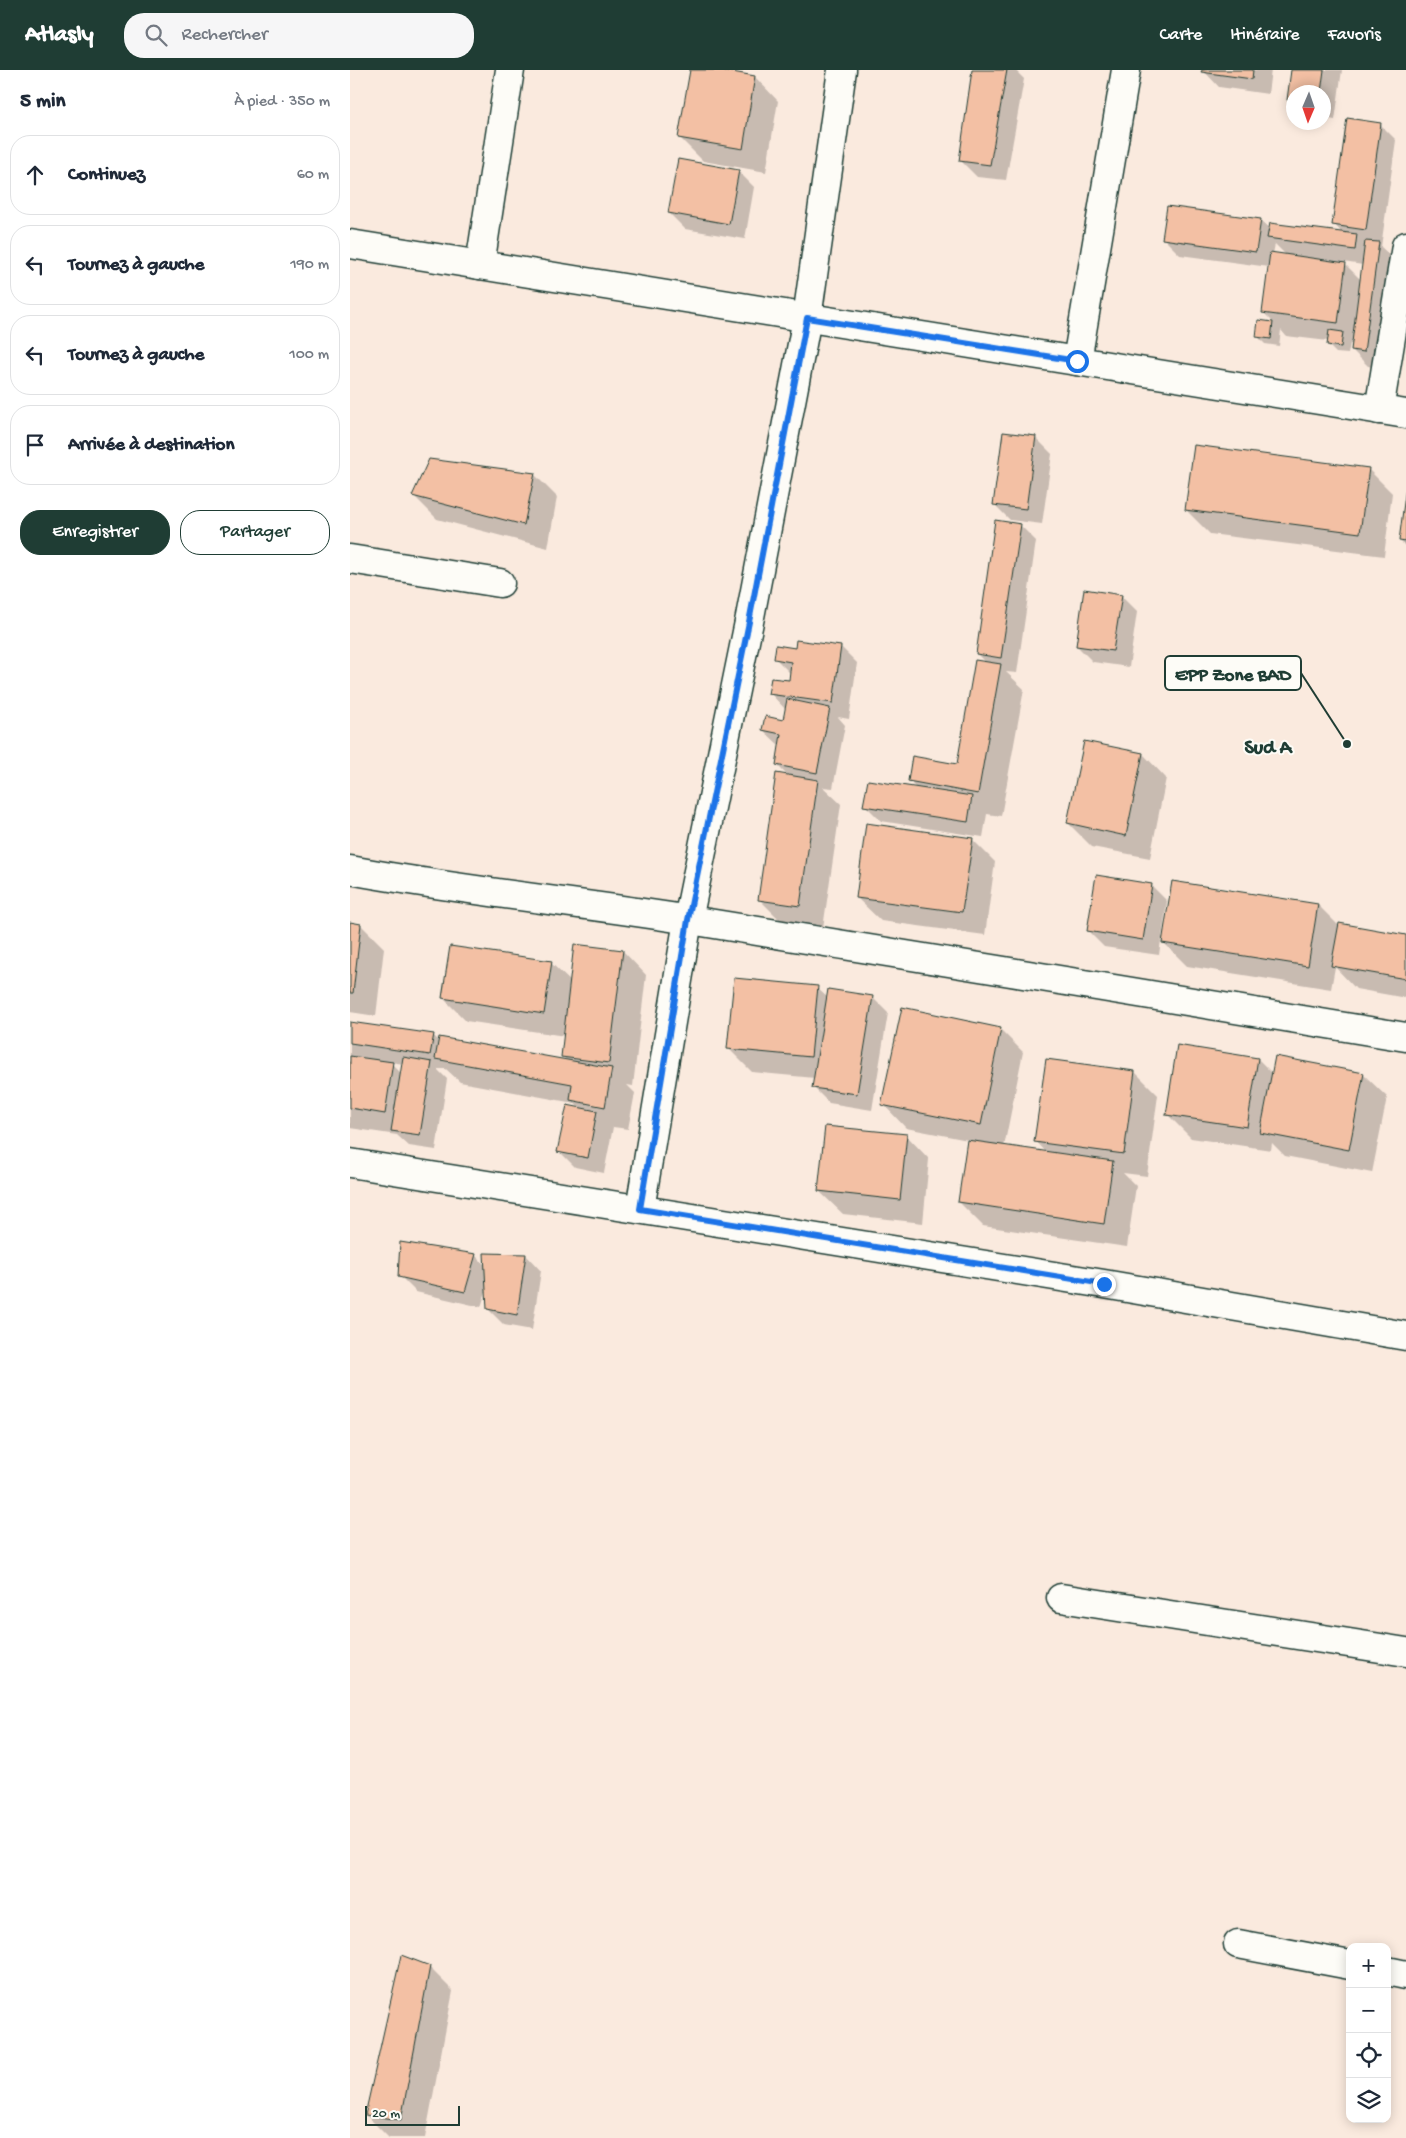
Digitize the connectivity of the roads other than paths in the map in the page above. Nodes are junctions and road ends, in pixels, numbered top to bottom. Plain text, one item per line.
1 (510, 70) edge
2 (842, 70) edge
3 (1126, 70) edge
4 (350, 244) edge
5 (1406, 246) edge
6 (480, 265) junction
7 (807, 318) junction
8 (1077, 361) junction
9 (1380, 410) junction
10 (1406, 414) edge
11 (350, 559) edge
12 (500, 583) dead end
13 (350, 870) edge
14 (688, 920) junction
15 (1406, 1037) edge
16 (350, 1163) edge
17 (640, 1209) junction
18 (1406, 1336) edge
19 (1061, 1598) dead end
20 (1406, 1652) edge
21 (1238, 1944) dead end
22 (1346, 1964) edge
23 (1391, 1973) edge
24 (1406, 1975) edge

1 - 6 street
2 - 7 street
3 - 8 street
4 - 6 street
5 - 9 street
6 - 7 street
7 - 8 street
7 - 14 street
8 - 9 street
9 - 10 street
11 - 12 street
13 - 14 street
14 - 15 street
14 - 17 street
16 - 17 street
17 - 18 street
19 - 20 street
21 - 22 street
23 - 24 street

